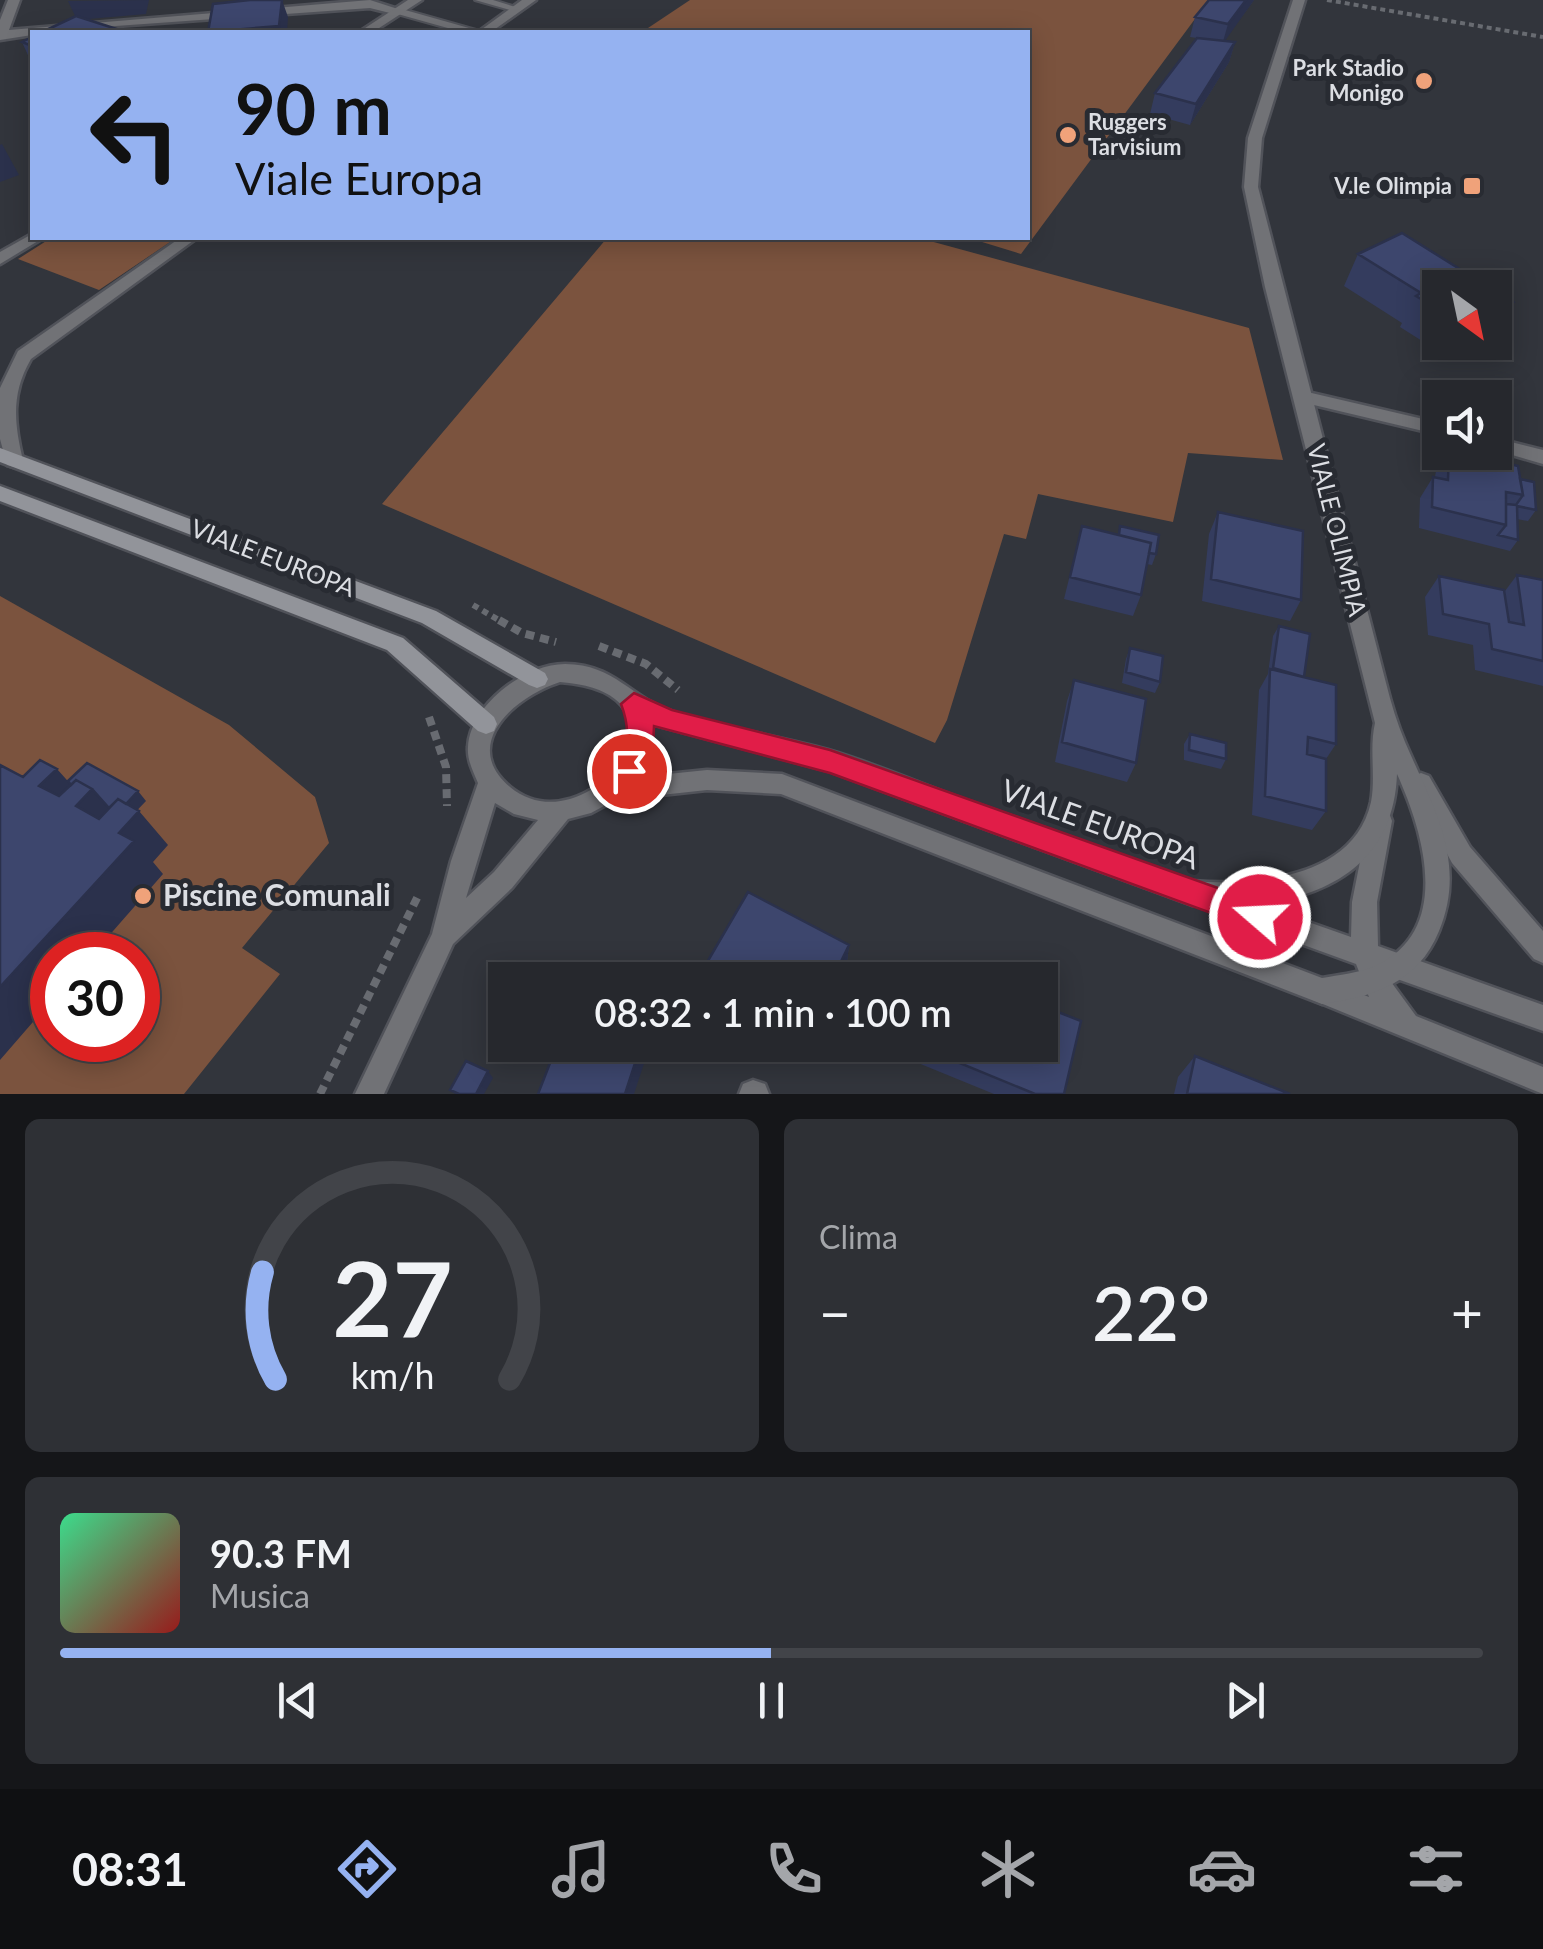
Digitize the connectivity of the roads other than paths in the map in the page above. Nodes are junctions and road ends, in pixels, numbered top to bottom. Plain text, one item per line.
1 (14, 0) edge
2 (416, 0) edge
3 (480, 0) edge
4 (530, 0) edge
5 (1299, 0) edge
6 (269, 6) edge
7 (517, 9) junction
8 (398, 10) junction
9 (46, 30) edge
10 (368, 30) edge
11 (465, 30) edge
12 (487, 30) edge
13 (30, 32) edge
14 (0, 35) edge
15 (32, 240) edge
16 (186, 240) edge
17 (0, 259) edge
18 (1303, 397) junction
19 (1422, 425) edge
20 (1512, 448) edge
21 (1543, 456) edge
22 (7, 457) edge
23 (0, 493) edge
24 (537, 678) junction
25 (634, 704) junction
26 (1385, 720) junction
27 (486, 724) junction
28 (490, 782) junction
29 (610, 790) junction
30 (1382, 808) junction
31 (561, 810) junction
32 (1192, 893) junction
33 (444, 936) junction
34 (1543, 950) edge
35 (1363, 953) junction
36 (1403, 967) junction
37 (1374, 982) junction
38 (1322, 991) junction
39 (1543, 1018) edge
40 (1410, 1027) junction
41 (1543, 1081) edge
42 (369, 1094) edge

1 - 14 street
2 - 8 street
3 - 7 lane
4 - 7 street
5 - 18 street, VIALE OLIMPIA
6 - 8 street
6 - 9 street
7 - 12 street
8 - 10 street
8 - 11 lane
13 - 14 street
15 - 17 street
16 - 22 street
18 - 19 street
18 - 26 street, VIALE OLIMPIA
20 - 21 street
22 - 24 main road, VIALE EUROPA
23 - 27 main road, VIALE EUROPA
24 - 25 street, VIALE EUROPA
24 - 27 street
25 - 29 street
25 - 32 street, VIALE EUROPA
26 - 30 street
26 - 34 street
26 - 36 street, VIALE OLIMPIA
27 - 28 street
28 - 31 street
28 - 33 street
29 - 31 street
29 - 38 street
30 - 32 street
30 - 35 street
31 - 33 street
32 - 35 street, VIALE EUROPA
33 - 42 street
35 - 36 street, VIALE EUROPA
35 - 37 street
36 - 37 street, VIALE OLIMPIA
36 - 39 street, VIALE EUROPA
37 - 38 street, VIALE OLIMPIA
37 - 40 street
38 - 40 street
40 - 41 street

